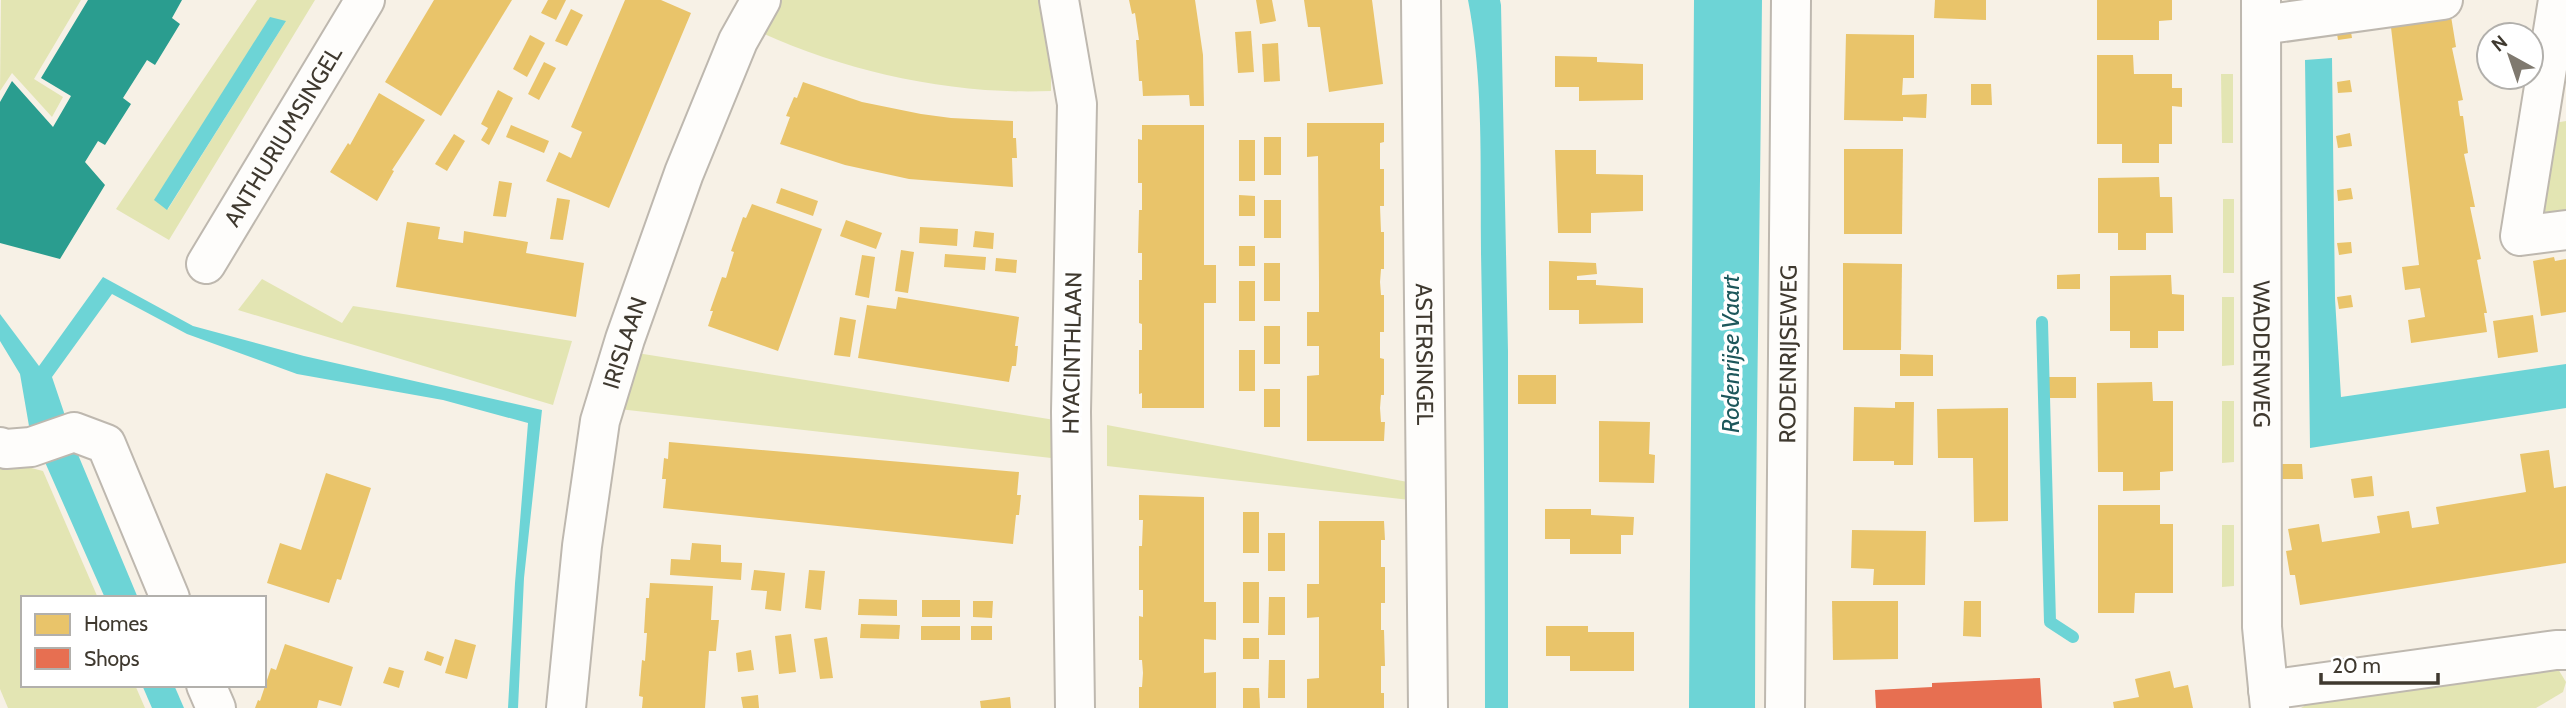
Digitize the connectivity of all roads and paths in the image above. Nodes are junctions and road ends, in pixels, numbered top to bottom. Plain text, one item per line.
1 (761, 0) edge
2 (1059, 0) edge
3 (1421, 0) edge
4 (1791, 0) edge
5 (2443, 0) edge
6 (2558, 0) edge
7 (357, 3) edge
8 (2261, 13) edge
9 (2566, 230) edge
10 (206, 264) dead end
11 (15, 447) edge
12 (169, 596) edge
13 (2566, 650) edge
14 (207, 687) edge
15 (2269, 699) edge
16 (216, 708) edge
17 (566, 708) edge
18 (1075, 708) edge
19 (1428, 708) edge
20 (1785, 708) edge

1 - 17 street, IRISLAAN
2 - 18 street, HYACINTHLAAN
3 - 19 street, ASTERSINGEL
4 - 20 street, RODENRIJSEWEG
5 - 8 street
6 - 9 street
7 - 10 street, ANTHURIUMSINGEL
8 - 15 street, WADDENWEG
11 - 12 street
13 - 15 street
14 - 16 street

